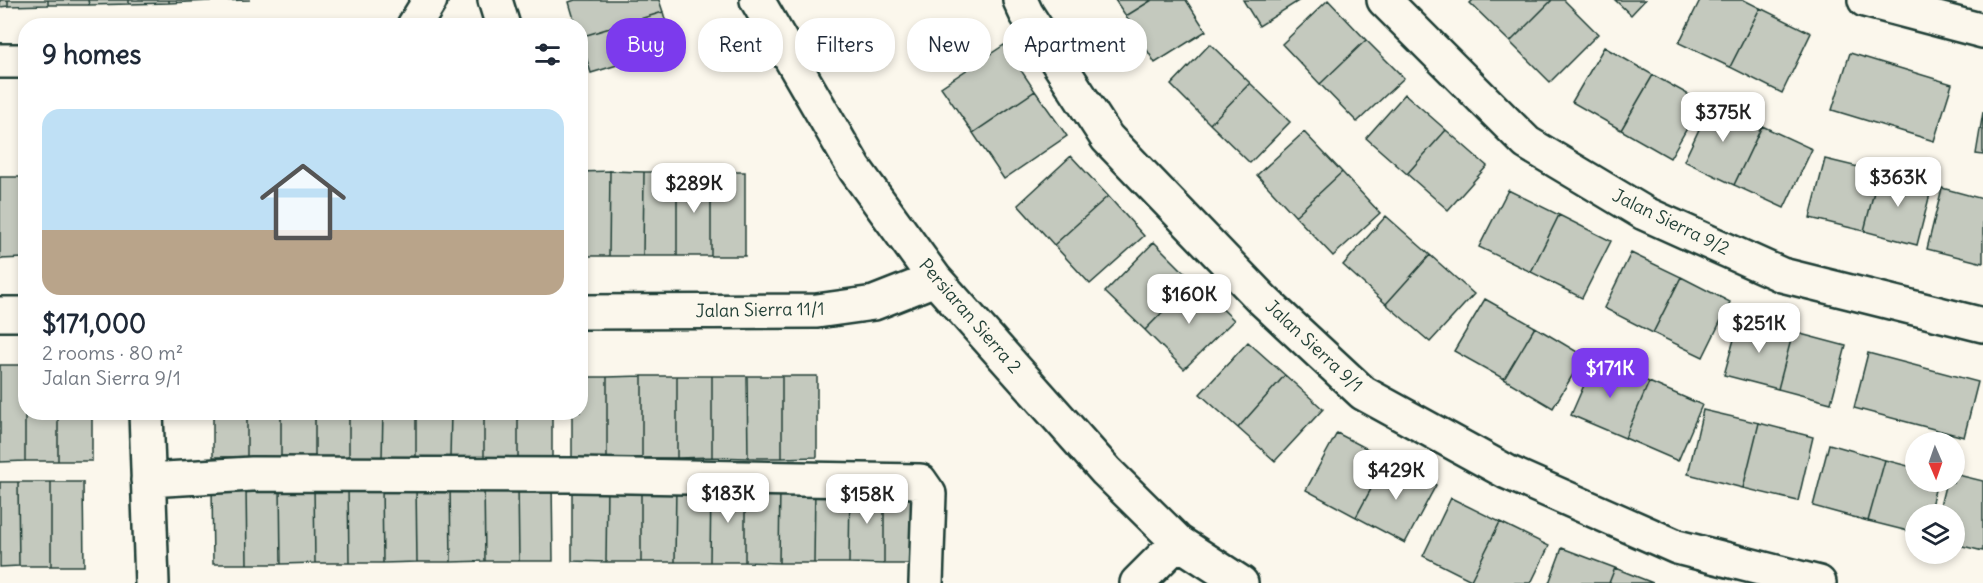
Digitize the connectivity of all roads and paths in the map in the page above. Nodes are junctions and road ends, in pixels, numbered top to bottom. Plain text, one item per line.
1 (430, 0) edge
2 (495, 0) edge
3 (757, 0) edge
4 (1020, 0) edge
5 (1384, 0) edge
6 (1865, 0) edge
7 (419, 18) edge
8 (501, 18) edge
9 (1983, 31) edge
10 (18, 61) edge
11 (0, 62) edge
12 (935, 279) junction
13 (588, 312) edge
14 (18, 314) edge
15 (0, 315) edge
16 (1983, 325) edge
17 (146, 420) edge
18 (148, 480) junction
19 (1178, 542) junction
20 (152, 583) edge
21 (926, 583) edge
22 (1137, 583) edge
23 (1241, 583) edge
24 (1820, 583) edge

1 - 7 street
2 - 8 street
3 - 12 street, Persiaran Sierra 2
4 - 24 street, Jalan Sierra 9/1
5 - 16 street, Jalan Sierra 9/2
6 - 9 street
10 - 11 street
12 - 13 street, Jalan Sierra 11/1
12 - 19 street, Persiaran Sierra 2
14 - 15 street
17 - 18 street
18 - 20 street
18 - 21 street
19 - 22 street
19 - 23 street, Persiaran Sierra 2

